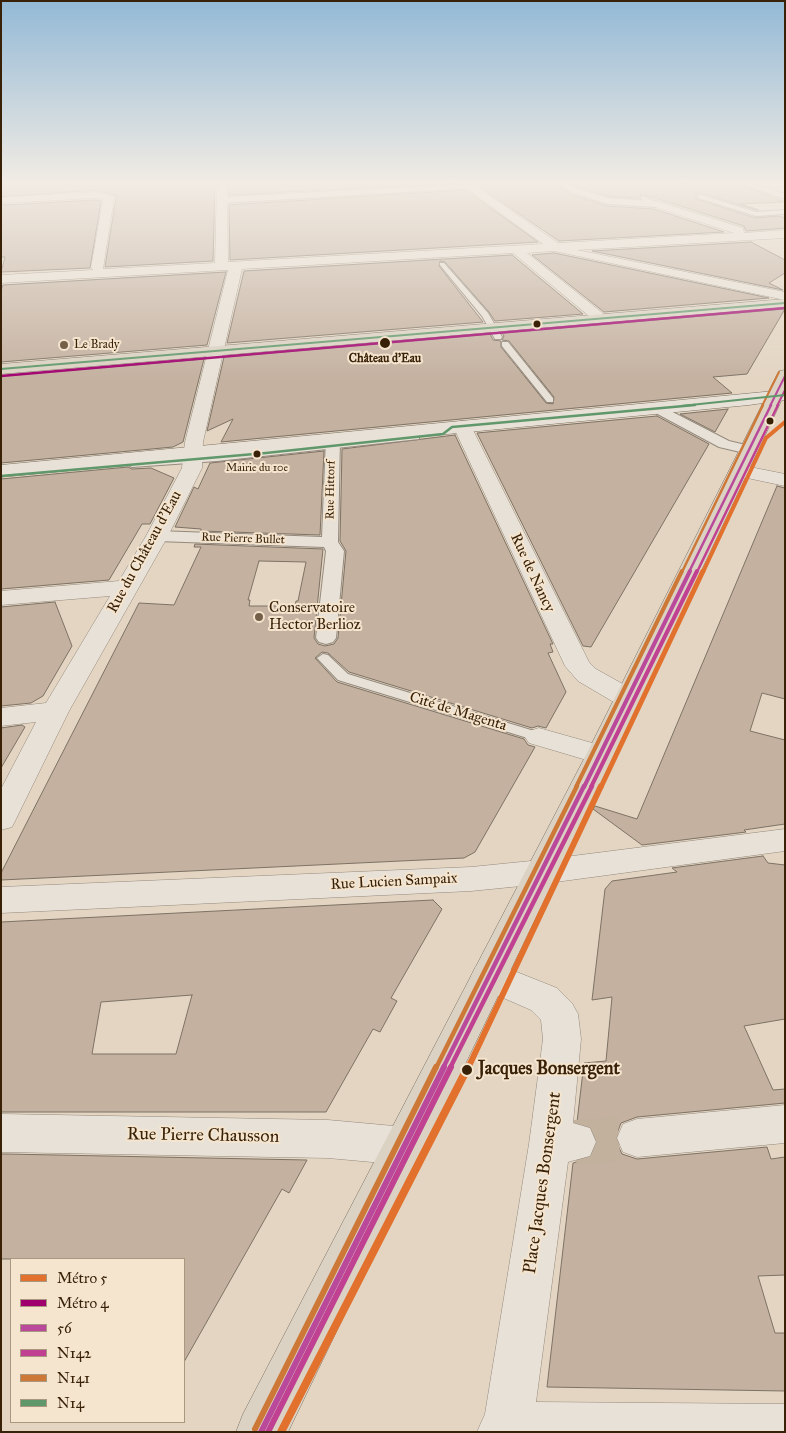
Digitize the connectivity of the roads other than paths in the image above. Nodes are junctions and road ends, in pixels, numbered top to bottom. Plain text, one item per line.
1 (101, 248) edge
2 (228, 248) edge
3 (537, 248) edge
4 (556, 248) edge
5 (515, 249) junction
6 (442, 264) dead end
7 (229, 266) junction
8 (98, 269) junction
9 (1, 279) edge
10 (746, 290) junction
11 (785, 296) edge
12 (785, 303) edge
13 (751, 305) junction
14 (600, 318) junction
15 (495, 332) junction
16 (505, 344) dead end
17 (217, 350) junction
18 (1, 369) edge
19 (781, 389) edge
20 (550, 400) dead end
21 (657, 408) junction
22 (457, 427) junction
23 (332, 442) junction
24 (194, 456) junction
25 (744, 460) junction
26 (1, 471) edge
27 (1, 476) edge
28 (784, 478) edge
29 (157, 536) junction
30 (330, 542) junction
31 (125, 588) junction
32 (1, 598) edge
33 (326, 638) dead end
34 (324, 658) dead end
35 (627, 698) junction
36 (56, 711) junction
37 (1, 717) edge
38 (539, 737) joint
39 (600, 755) junction
40 (1, 819) edge
41 (785, 840) edge
42 (541, 872) junction
43 (1, 900) edge
44 (490, 976) junction
45 (785, 1124) edge
46 (1, 1133) edge
47 (637, 1138) tunnel mouth
48 (405, 1146) junction
49 (785, 1429) edge
50 (505, 1431) edge
51 (261, 1432) edge

1 - 8 street
2 - 7 street, Rue du Château d'Eau
3 - 5 street
4 - 10 street
5 - 7 street
5 - 14 street
6 - 15 lane
7 - 8 street
7 - 17 street, Rue du Château d'Eau
8 - 9 street
10 - 11 street
10 - 13 street
12 - 13 main road
13 - 14 main road
14 - 15 main road
15 - 17 main road
16 - 20 lane
17 - 18 main road
17 - 24 street, Rue du Château d'Eau
19 - 21 street
19 - 25 main road
21 - 22 street
21 - 25 street
22 - 23 street
22 - 35 street, Rue de Nancy
23 - 24 street
23 - 30 street, Rue Hittorf
24 - 26 street
24 - 27 lane
24 - 29 street, Rue du Château d'Eau
25 - 28 street
25 - 35 main road
29 - 30 street, Rue Pierre Bullet
29 - 31 street, Rue du Château d'Eau
30 - 33 street, Rue Hittorf
31 - 32 street
31 - 36 street, Rue du Château d'Eau
34 - 38 lane, Cité de Magenta
35 - 39 main road
36 - 37 street
36 - 40 street, Rue du Château d'Eau
38 - 39 street, Cité de Magenta
39 - 42 main road
41 - 42 street, Rue Lucien Sampaix
42 - 43 street, Rue Lucien Sampaix
42 - 44 main road
44 - 48 main road
44 - 50 street, Place Jacques Bonsergent
45 - 47 street
46 - 48 street, Rue Pierre Chausson
48 - 51 main road
49 - 50 street

